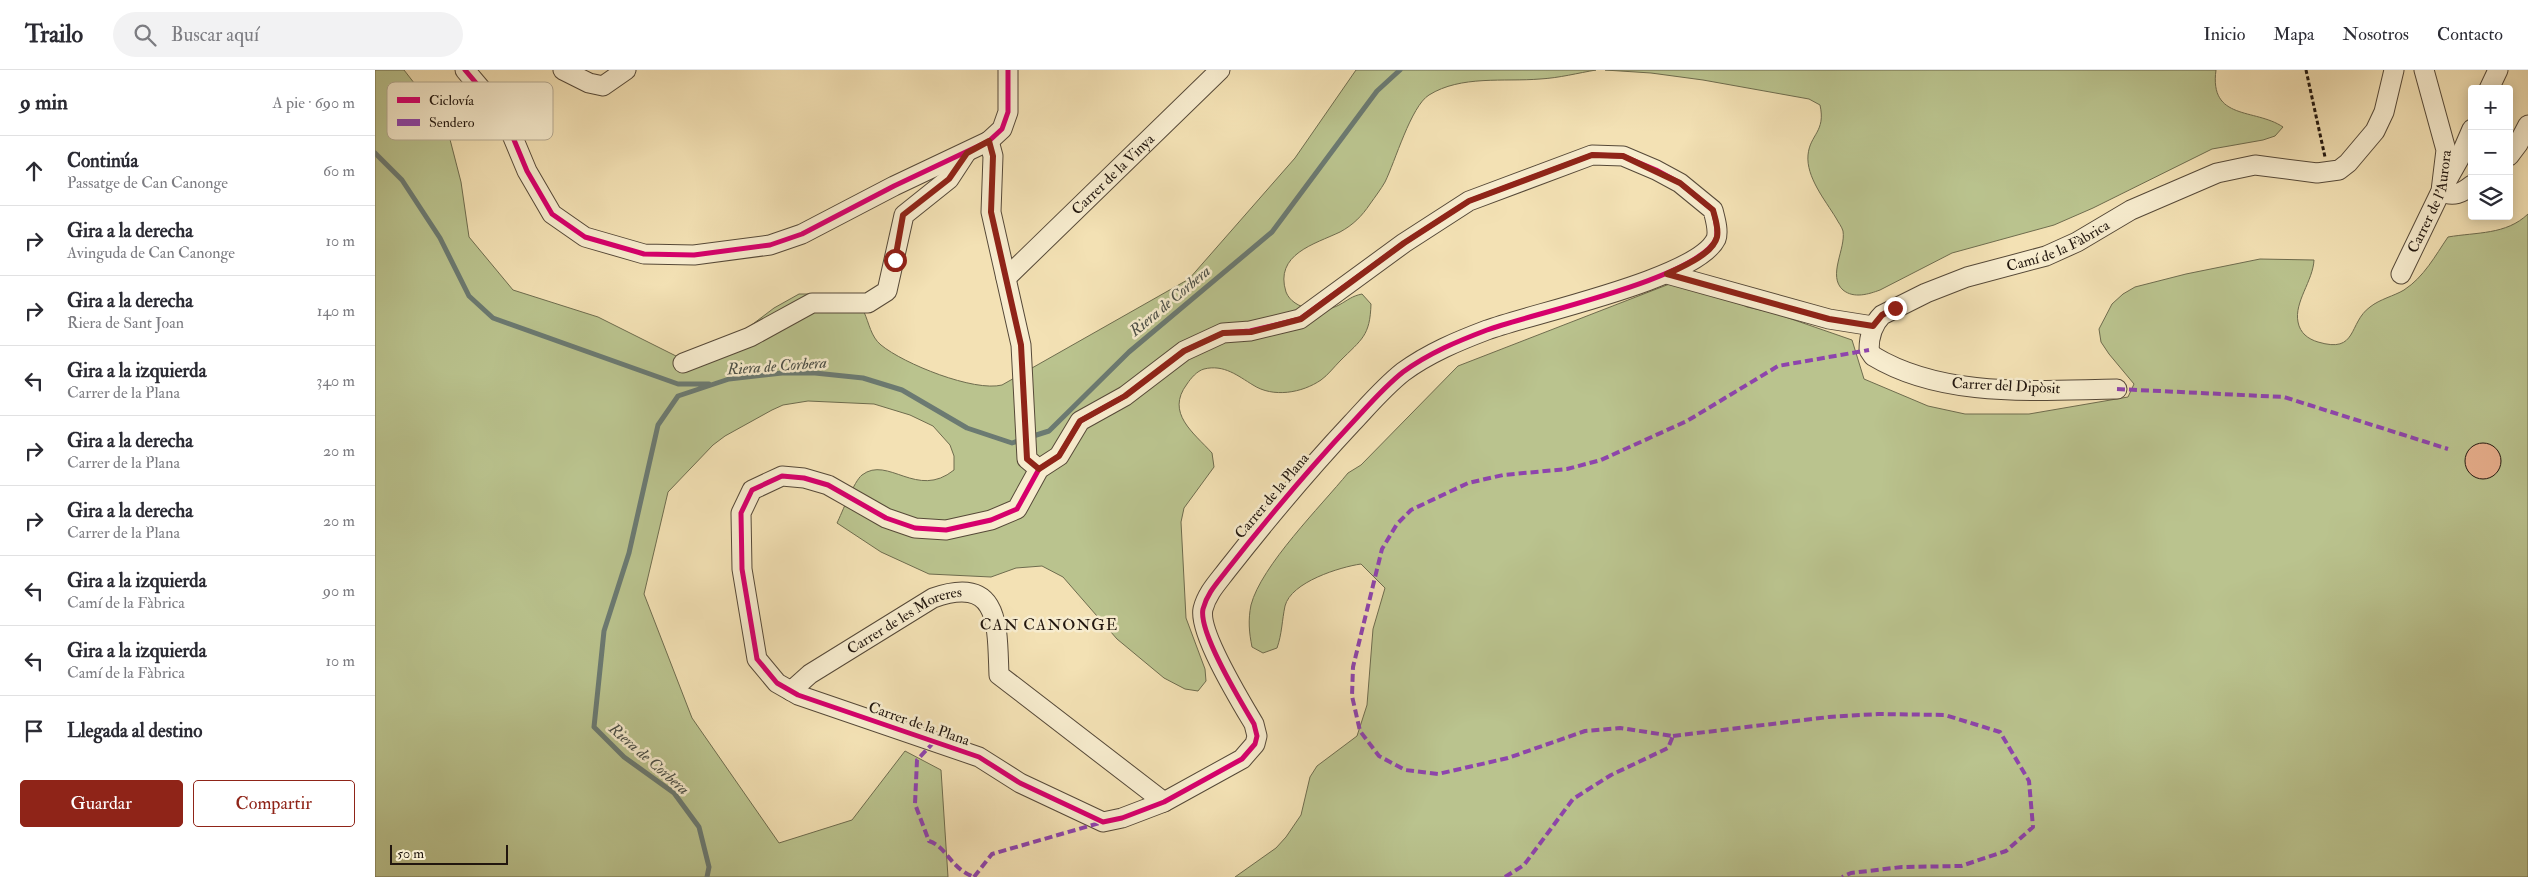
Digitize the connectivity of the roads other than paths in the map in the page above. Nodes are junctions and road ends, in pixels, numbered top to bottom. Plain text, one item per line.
1 (465, 70) edge
2 (563, 70) edge
3 (625, 70) edge
4 (1008, 70) edge
5 (1220, 70) edge
6 (2394, 70) edge
7 (2424, 70) edge
8 (2498, 70) edge
9 (475, 82) edge
10 (2491, 85) edge
11 (2528, 125) edge
12 (2472, 130) edge
13 (513, 140) edge
14 (989, 141) junction
15 (2513, 151) edge
16 (967, 153) junction
17 (2468, 188) edge
18 (2441, 191) junction
19 (1667, 274) junction
20 (2401, 274) dead end
21 (1006, 278) junction
22 (1873, 326) junction
23 (683, 363) dead end
24 (2117, 389) dead end
25 (1033, 464) junction
26 (791, 691) junction
27 (1164, 802) junction

1 - 9 street
2 - 3 street
4 - 14 street
5 - 21 street, Carrer de la Vinya
6 - 22 street, Camí de la Fàbrica
7 - 18 street, Carrer de l'Aurora
8 - 10 street
11 - 15 street
12 - 18 street
13 - 16 street
14 - 16 street
14 - 21 street
16 - 23 street
17 - 18 street
18 - 20 street, Carrer de l'Aurora
19 - 22 street
19 - 25 street, Carrer de la Plana
19 - 27 street, Carrer de la Plana
21 - 25 street
22 - 24 street, Carrer del Dipòsit
25 - 26 street, Carrer de la Plana
26 - 27 street, Carrer de la Plana
26 - 27 street, Carrer de les Moreres

